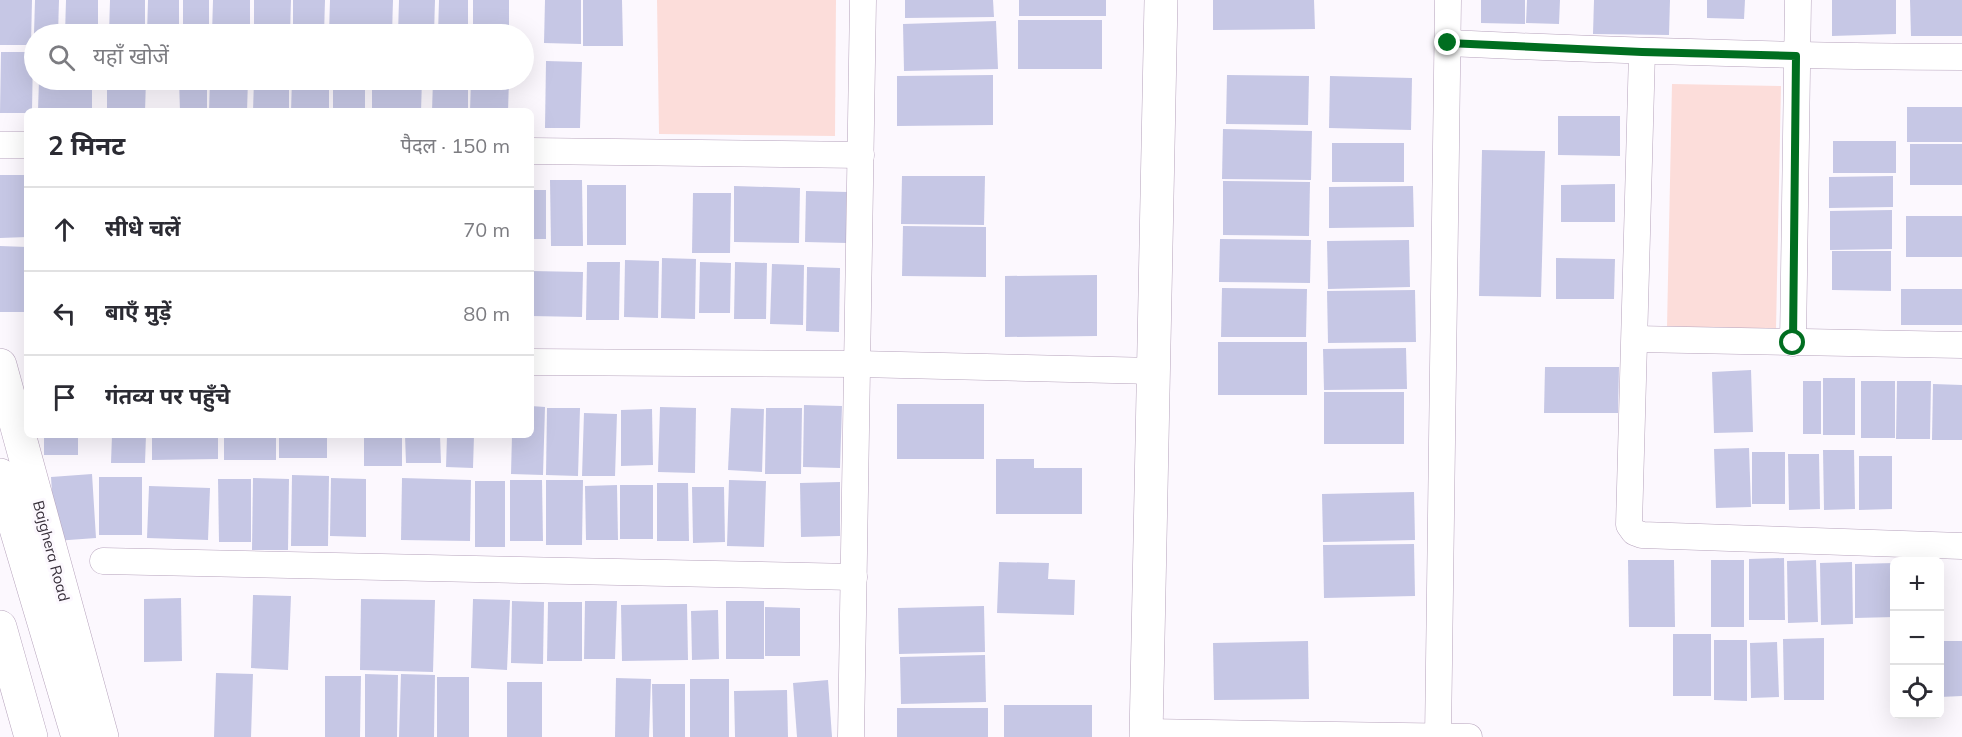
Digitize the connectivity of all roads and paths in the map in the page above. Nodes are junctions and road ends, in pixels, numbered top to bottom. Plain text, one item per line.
1 (863, 0) edge
2 (1161, 0) edge
3 (1448, 0) edge
4 (1798, 0) edge
5 (1448, 43) junction
6 (1642, 52) junction
7 (1796, 56) junction
8 (1962, 57) edge
9 (0, 145) edge
10 (24, 145) edge
11 (534, 151) edge
12 (861, 155) junction
13 (1635, 339) junction
14 (1793, 343) junction
15 (1962, 345) edge
16 (534, 362) edge
17 (858, 364) junction
18 (0, 365) edge
19 (1155, 370) junction
20 (0, 475) edge
21 (1962, 546) edge
22 (103, 561) dead end
23 (854, 577) junction
24 (0, 627) edge
25 (1146, 734) edge
26 (1371, 736) edge
27 (1438, 736) edge
28 (31, 737) edge
29 (78, 737) edge
30 (102, 737) edge
31 (851, 737) edge
32 (1470, 737) edge

1 - 12 street
2 - 19 street
3 - 5 street
4 - 7 street
5 - 6 street
5 - 27 street
6 - 7 street
6 - 13 street
7 - 8 street
7 - 14 street
9 - 10 street
11 - 12 street
12 - 17 street
13 - 14 street
13 - 21 street
14 - 15 street
16 - 17 street
17 - 19 street
17 - 23 street
18 - 30 street, Bajghera Road
19 - 25 street
20 - 29 street, Bajghera Road
22 - 23 street
23 - 31 street
24 - 28 street
25 - 26 street
26 - 27 street
27 - 32 street

